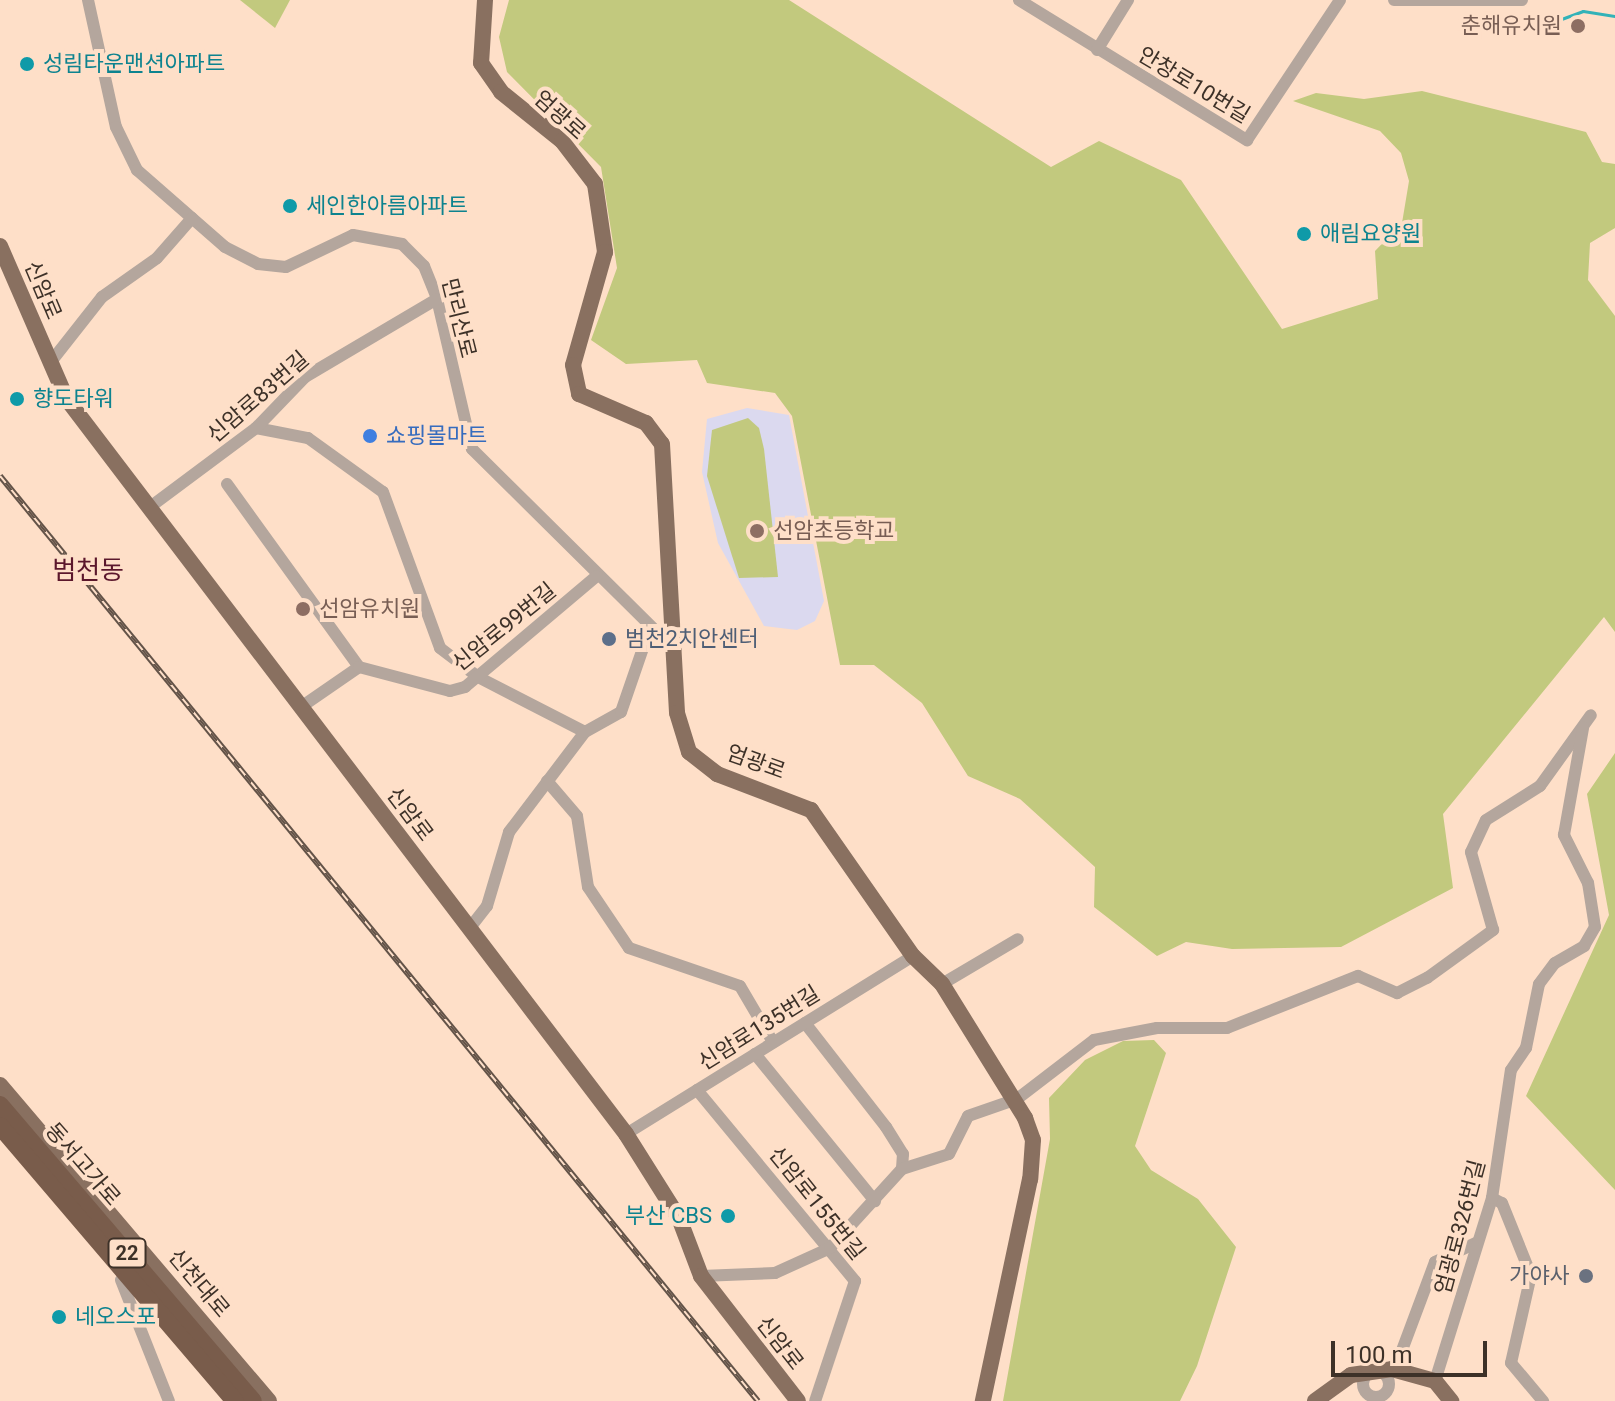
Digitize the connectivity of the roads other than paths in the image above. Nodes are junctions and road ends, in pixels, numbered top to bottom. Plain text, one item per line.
1 (88, 0) edge
2 (485, 0) edge
3 (1019, 0) edge
4 (1128, 0) edge
5 (1394, 0) edge
6 (1522, 0) edge
7 (1338, 5) edge
8 (1097, 50) junction
9 (192, 218) junction
10 (0, 246) edge
11 (437, 299) junction
12 (50, 363) junction
13 (256, 428) junction
14 (227, 484) dead end
15 (150, 507) junction
16 (597, 576) junction
17 (650, 628) junction
18 (675, 650) junction
19 (359, 667) junction
20 (478, 677) junction
21 (301, 707) junction
22 (1591, 715) dead end
23 (1583, 728) junction
24 (585, 732) junction
25 (547, 781) junction
26 (469, 929) junction
27 (1018, 939) dead end
28 (913, 956) junction
29 (942, 984) junction
30 (805, 1023) junction
31 (773, 1042) junction
32 (755, 1054) junction
33 (0, 1085) edge
34 (697, 1090) junction
35 (1017, 1099) junction
36 (0, 1105) edge
37 (0, 1126) edge
38 (626, 1134) junction
39 (0, 1140) edge
40 (902, 1169) junction
41 (1492, 1198) junction
42 (875, 1201) junction
43 (1476, 1243) junction
44 (830, 1248) junction
45 (701, 1276) junction
46 (121, 1280) junction
47 (1395, 1369) junction
48 (1374, 1370) junction
49 (1430, 1378) junction
50 (1339, 1383) junction
51 (1362, 1386) junction
52 (1380, 1397) edge
53 (169, 1401) edge
54 (225, 1401) edge
55 (235, 1401) edge
56 (253, 1401) edge
57 (269, 1401) edge
58 (798, 1401) edge
59 (815, 1401) edge
60 (983, 1401) edge
61 (1315, 1401) edge
62 (1451, 1401) edge
63 (1543, 1401) edge

1 - 9 street, 만리산로
2 - 18 main road, 엄광로
3 - 8 street, 안창로10번길
4 - 8 street
5 - 6 street
7 - 8 street, 안창로10번길
9 - 11 street, 만리산로
9 - 12 street
10 - 12 main road, 신암로
11 - 13 street, 신암로83번길
11 - 16 street, 만리산로
12 - 15 main road, 신암로
13 - 15 street, 신암로83번길
13 - 20 street
14 - 19 street
15 - 21 main road, 신암로
16 - 17 street, 만리산로
16 - 20 street, 신암로99번길
17 - 18 street, 만리산로
17 - 24 street
18 - 28 main road, 엄광로
19 - 20 street, 신암로99번길
19 - 21 street
20 - 24 street
21 - 26 main road, 신암로
22 - 23 street
23 - 35 street
23 - 41 street, 엄광로326번길
24 - 25 street
25 - 26 street
25 - 31 street
26 - 38 main road, 신암로
27 - 29 street
28 - 29 main road, 엄광로
28 - 30 street, 신암로135번길
29 - 35 main road, 엄광로
30 - 31 street, 신암로135번길
30 - 40 street
31 - 32 street, 신암로135번길
32 - 34 street, 신암로135번길
32 - 42 street
33 - 57 main road, 신천대로
34 - 38 street, 신암로135번길
34 - 44 street, 신암로155번길
35 - 40 street
35 - 60 main road, 엄광로
36 - 56 highway, 동서고가로 / 22
37 - 55 highway, 동서고가로 / 22
38 - 45 main road, 신암로
39 - 46 main road
40 - 42 street
41 - 43 street, 엄광로326번길
41 - 63 street
42 - 44 street
43 - 47 street
43 - 49 street, 엄광로326번길
44 - 45 street
44 - 59 street, 신암로155번길
45 - 58 main road, 신암로
46 - 53 street
46 - 54 main road
47 - 48 main road
47 - 49 main road
48 - 50 main road
48 - 51 street
48 - 52 street
49 - 52 street
49 - 62 main road
50 - 51 street
50 - 61 main road
51 - 52 street

